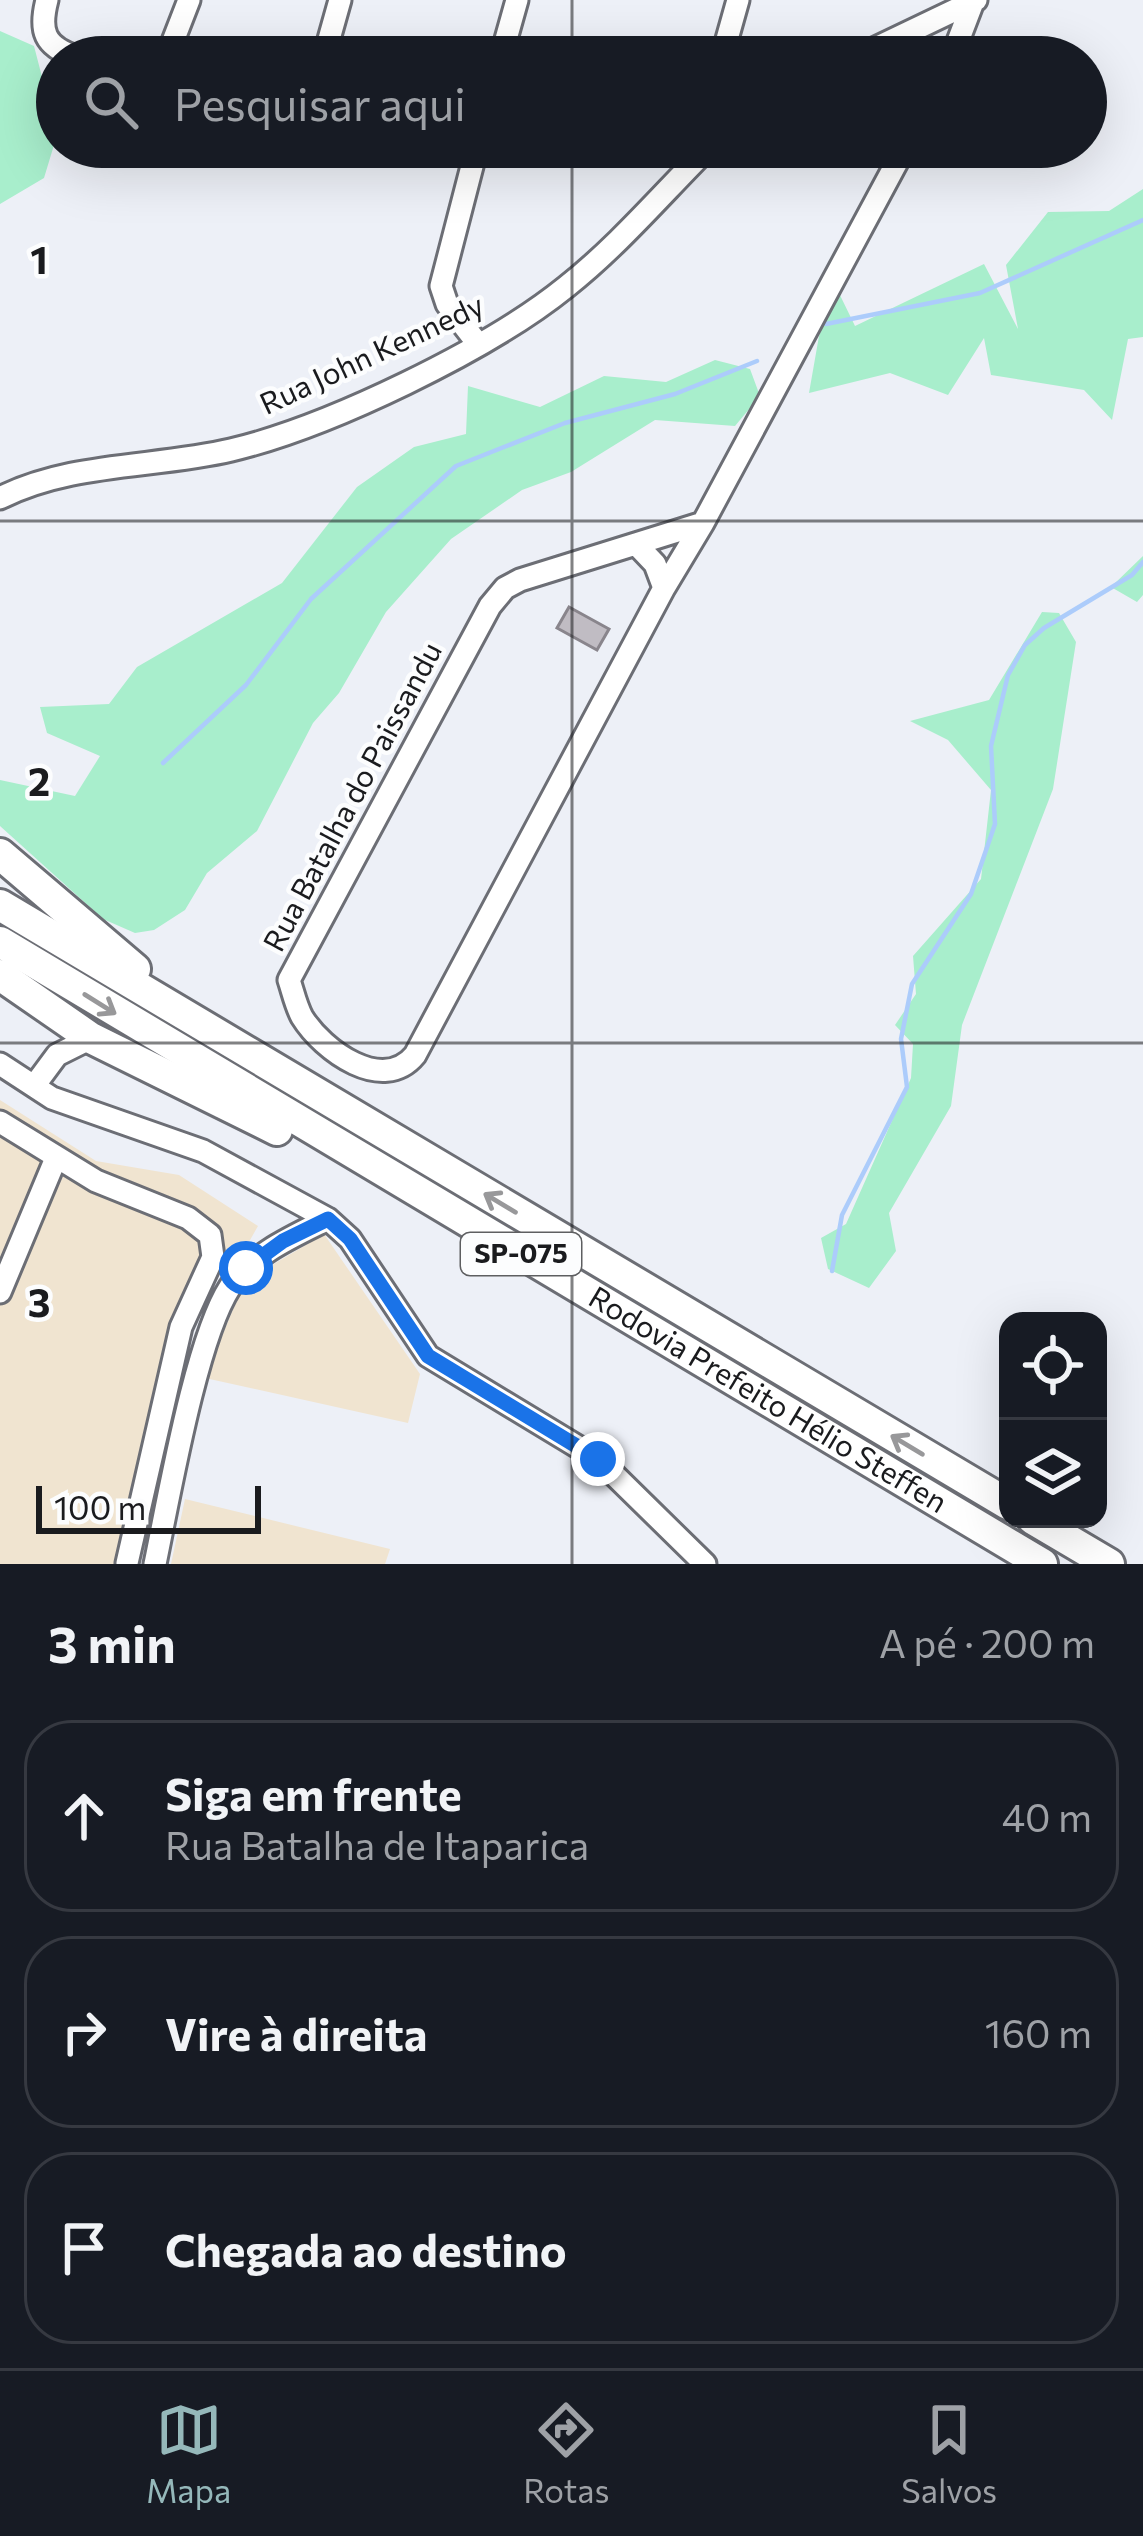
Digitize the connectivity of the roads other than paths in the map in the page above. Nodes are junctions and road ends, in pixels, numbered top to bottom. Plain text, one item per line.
1 (47, 0) edge
2 (189, 0) edge
3 (340, 0) edge
4 (517, 0) edge
5 (738, 0) edge
6 (974, 1) edge
7 (47, 36) edge
8 (175, 36) edge
9 (330, 36) edge
10 (507, 36) edge
11 (728, 36) edge
12 (901, 36) edge
13 (960, 36) edge
14 (472, 168) edge
15 (688, 168) edge
16 (893, 168) edge
17 (478, 344) junction
18 (0, 498) edge
19 (703, 523) junction
20 (636, 544) junction
21 (664, 588) junction
22 (0, 854) edge
23 (0, 905) edge
24 (0, 942) edge
25 (0, 975) edge
26 (182, 1015) junction
27 (55, 1016) junction
28 (91, 1038) junction
29 (57, 1055) junction
30 (0, 1064) edge
31 (34, 1087) junction
32 (0, 1122) edge
33 (56, 1158) junction
34 (328, 1219) junction
35 (572, 1284) junction
36 (0, 1292) edge
37 (999, 1499) edge
38 (1048, 1528) edge
39 (127, 1563) edge
40 (154, 1564) edge
41 (705, 1564) edge
42 (1042, 1564) edge
43 (1109, 1564) edge

1 - 7 street
2 - 8 street
3 - 9 street
4 - 10 street
5 - 11 street
6 - 12 street
6 - 13 street
14 - 17 street
15 - 17 street, Rua John Kennedy
16 - 19 street, Rua Batalha do Paissandu
17 - 18 street, Rua John Kennedy
19 - 20 street, Rua Batalha do Paissandu
19 - 21 street, Rua Batalha do Paissandu
20 - 21 street
20 - 21 street, Rua Batalha do Paissandu
22 - 26 highway
23 - 26 highway, Rodovia Prefeito Hélio Steffen / SP-075
24 -> 35 highway, Rodovia Prefeito Hélio Steffen / SP-075
25 - 27 highway
37 -> 26 highway, Rodovia Prefeito Hélio Steffen / SP-075
27 - 28 highway
27 - 29 street
28 - 29 street
28 - 35 highway
29 - 31 street
30 - 31 street
31 - 34 street
32 - 33 street
33 - 36 street
33 - 39 street
34 - 40 street
34 - 41 street
35 - 42 highway, Rodovia Prefeito Hélio Steffen / SP-075
38 - 43 highway

